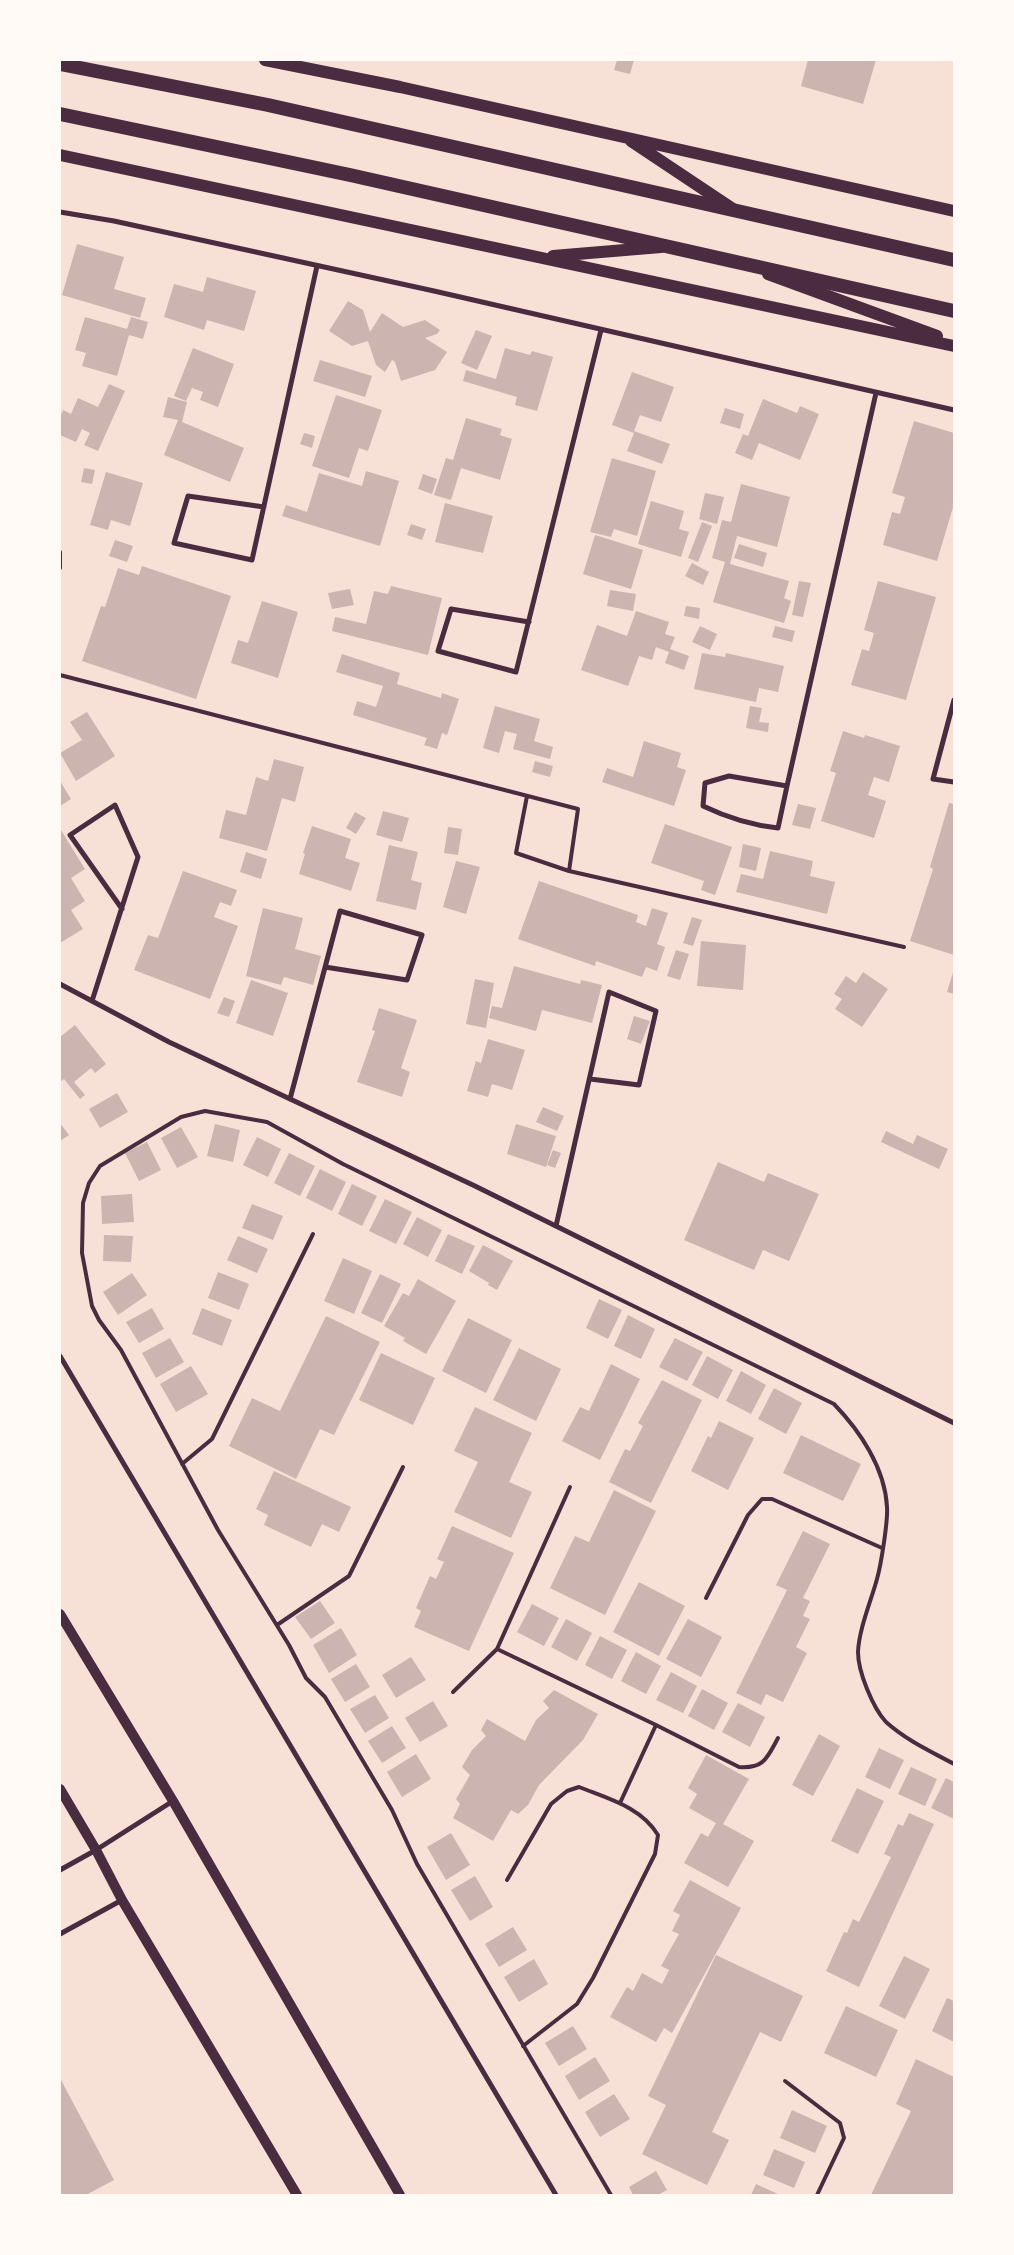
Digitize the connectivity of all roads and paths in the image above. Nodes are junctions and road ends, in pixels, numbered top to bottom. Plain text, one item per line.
1 (265, 60) edge
2 (60, 64) edge
3 (60, 114) edge
4 (625, 137) junction
5 (60, 155) edge
6 (734, 210) junction
7 (954, 211) edge
8 (60, 212) edge
9 (663, 247) junction
10 (538, 257) junction
11 (954, 260) edge
12 (744, 265) junction
13 (317, 266) junction
14 (954, 311) edge
15 (601, 330) junction
16 (954, 341) edge
17 (954, 346) edge
18 (876, 394) junction
19 (954, 410) edge
20 (264, 507) junction
21 (60, 552) edge
22 (60, 568) edge
23 (529, 622) junction
24 (60, 675) edge
25 (954, 700) edge
26 (954, 782) edge
27 (787, 786) junction
28 (527, 796) junction
29 (569, 870) junction
30 (122, 909) junction
31 (904, 947) dead end
32 (325, 967) junction
33 (60, 984) edge
34 (92, 1001) junction
35 (590, 1079) junction
36 (290, 1099) junction
37 (556, 1226) junction
38 (313, 1234) dead end
39 (60, 1356) edge
40 (954, 1423) edge
41 (182, 1464) junction
42 (403, 1468) dead end
43 (570, 1487) dead end
44 (882, 1548) junction
45 (706, 1598) dead end
46 (60, 1614) edge
47 (277, 1625) junction
48 (497, 1649) junction
49 (453, 1692) dead end
50 (656, 1724) junction
51 (778, 1738) dead end
52 (954, 1764) edge
53 (60, 1789) edge
54 (173, 1801) junction
55 (620, 1803) junction
56 (96, 1850) junction
57 (60, 1870) edge
58 (507, 1880) dead end
59 (122, 1900) junction
60 (60, 1934) edge
61 (523, 2046) junction
62 (784, 2082) dead end
63 (297, 2195) edge
64 (400, 2195) edge
65 (556, 2195) edge
66 (611, 2195) edge
67 (817, 2195) edge

1 - 4 main road
2 - 6 highway
3 - 9 highway
4 - 6 main road
4 - 7 main road
5 - 10 main road
6 - 11 highway
8 - 13 street
9 - 10 main road
9 - 12 highway
10 - 17 main road
12 - 14 highway
12 - 16 main road
13 - 15 street
13 - 20 street
15 - 18 street
15 - 23 street
18 - 19 street
18 - 27 street
20 - 20 street
21 - 22 lane
23 - 23 street
24 - 28 lane
25 - 26 street
27 - 27 street
28 - 29 lane
28 - 29 lane
29 - 31 lane
30 - 30 street
30 - 34 street
32 - 32 street
32 - 36 street
33 - 34 street
34 - 36 street
35 - 35 street
35 - 37 street
36 - 37 street
37 - 40 street
38 - 41 lane
39 - 65 street
41 - 44 lane
41 - 47 lane
42 - 47 lane
43 - 48 lane
44 - 45 lane
44 - 52 lane
46 - 54 main road
47 - 61 lane
48 - 49 lane
48 - 50 lane
50 - 51 lane
50 - 55 lane
53 - 56 main road
54 - 56 street
54 - 64 main road
55 - 58 lane
55 - 61 lane
56 - 57 street
56 - 59 main road
59 - 60 street
59 - 63 main road
61 - 66 lane
62 - 67 lane

